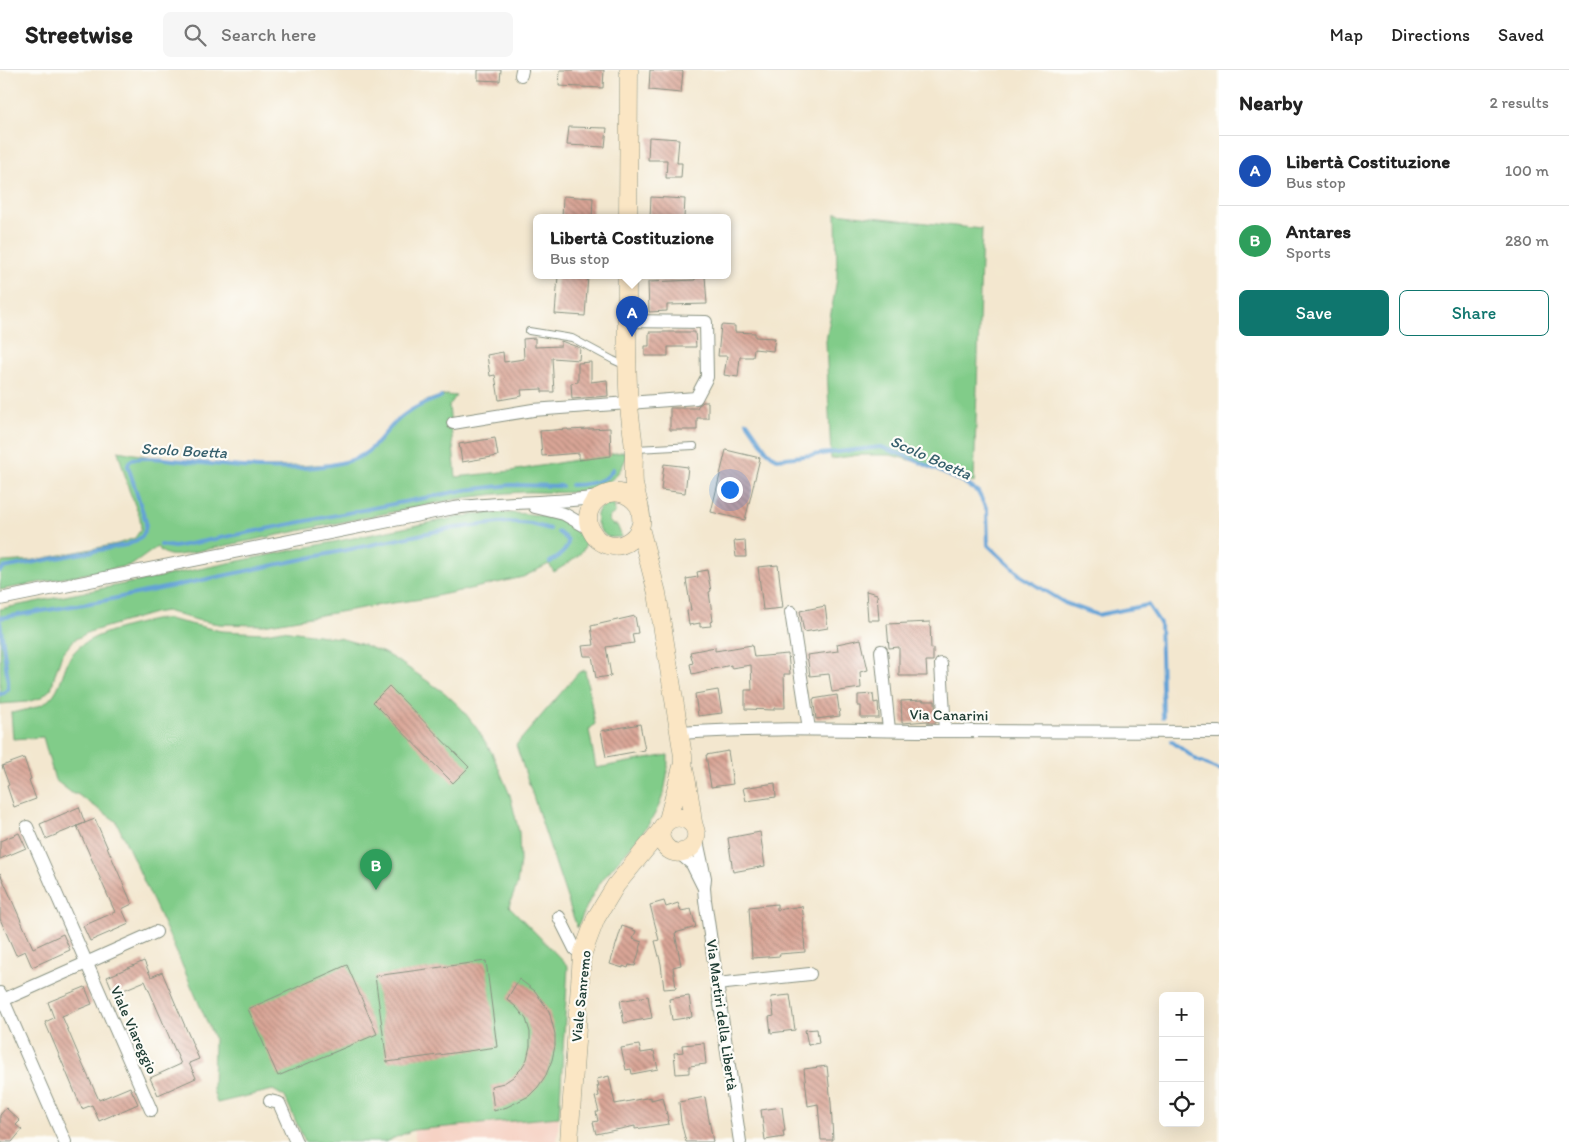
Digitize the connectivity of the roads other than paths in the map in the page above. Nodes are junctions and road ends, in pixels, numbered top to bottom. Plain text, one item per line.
1 (629, 70) edge
2 (628, 214) edge
3 (627, 279) edge
4 (627, 321) junction
5 (530, 331) dead end
6 (628, 366) junction
7 (629, 404) junction
8 (453, 423) dead end
9 (694, 446) dead end
10 (634, 449) junction
11 (606, 495) junction
12 (518, 503) junction
13 (638, 505) junction
14 (590, 528) junction
15 (640, 528) junction
16 (623, 544) junction
17 (652, 574) junction
18 (0, 599) edge
19 (792, 612) dead end
20 (882, 651) dead end
21 (941, 664) dead end
22 (809, 730) junction
23 (889, 730) junction
24 (945, 731) junction
25 (1219, 732) edge
26 (680, 733) junction
27 (682, 763) junction
28 (665, 825) junction
29 (27, 827) dead end
30 (695, 831) junction
31 (674, 852) junction
32 (635, 864) junction
33 (704, 888) junction
34 (559, 917) dead end
35 (156, 932) dead end
36 (582, 956) junction
37 (87, 964) junction
38 (810, 974) dead end
39 (717, 984) junction
40 (2, 996) edge
41 (270, 1101) dead end
42 (151, 1110) dead end
43 (65, 1142) edge
44 (296, 1142) edge
45 (569, 1142) edge
46 (740, 1142) edge

1 - 2 street
3 - 4 street, Via Martiri della Libertà
4 - 6 street, Via Martiri della Libertà
4 - 7 street
5 - 6 lane
6 - 7 street, Via Martiri della Libertà
7 - 8 street
7 - 10 street, Via Martiri della Libertà
9 - 10 lane
10 - 11 street, Via Martiri della Libertà
10 - 13 street, Via Martiri della Libertà
11 - 12 street
11 - 13 street
11 - 14 street, Via Martiri della Libertà
12 - 14 street
12 - 18 street
13 - 15 street, Via Martiri della Libertà
14 - 16 street
15 - 16 street
15 - 17 street, Via Martiri della Libertà
16 - 17 street, Via Martiri della Libertà
17 - 26 street, Via Martiri della Libertà
19 - 22 street
20 - 23 street
21 - 24 street
22 - 23 street, Via Canarini
22 - 26 street, Via Canarini
23 - 24 street, Via Canarini
24 - 25 street, Via Canarini
26 - 27 street, Via Martiri della Libertà
27 - 28 street, Via Martiri della Libertà
27 - 30 street, Via Martiri della Libertà
28 - 30 street
28 - 31 street, Via Martiri della Libertà
28 - 32 street, Viale Sanremo
29 - 37 street, Viale Viareggio
30 - 31 street
30 - 33 street, Via Martiri della Libertà
31 - 32 street, Viale Sanremo
31 - 33 street, Via Martiri della Libertà
32 - 36 street, Viale Sanremo
33 - 39 street, Via Martiri della Libertà
34 - 36 street
35 - 37 street
36 - 45 street, Viale Sanremo
37 - 40 street
37 - 42 street, Viale Viareggio
38 - 39 street
39 - 46 street, Via Martiri della Libertà
40 - 43 street
41 - 44 street

